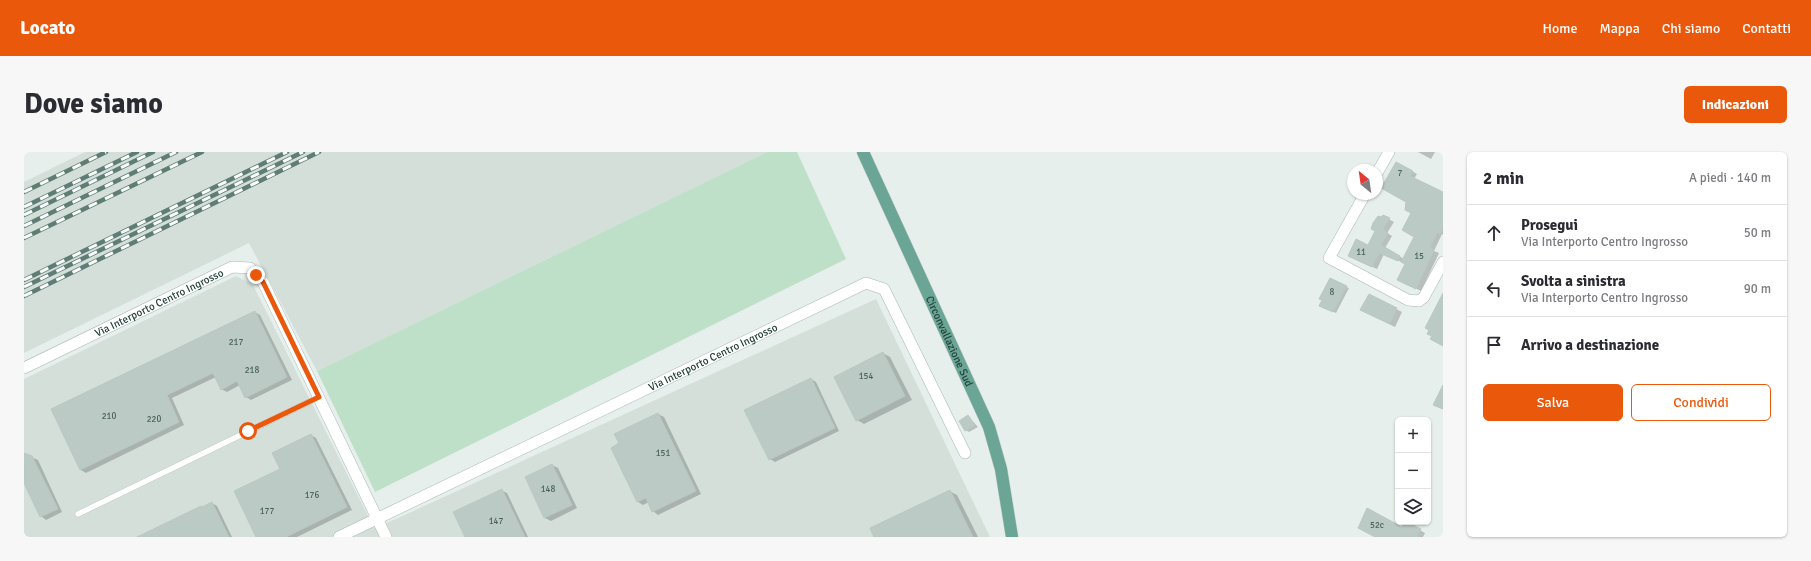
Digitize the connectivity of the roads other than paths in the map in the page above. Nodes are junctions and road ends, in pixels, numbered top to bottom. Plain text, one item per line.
1 (864, 152) edge
2 (1389, 152) edge
3 (1382, 164) edge
4 (1362, 200) edge
5 (1443, 262) edge
6 (24, 368) edge
7 (319, 397) junction
8 (965, 454) dead end
9 (78, 514) dead end
10 (377, 518) junction
11 (339, 537) edge
12 (386, 537) edge
13 (1012, 537) edge

1 - 13 main road, Circonvallazione Sud
2 - 3 street
4 - 5 street
6 - 7 street, Via Interporto Centro Ingrosso
7 - 9 lane
7 - 10 street, Via Interporto Centro Ingrosso
8 - 10 street, Via Interporto Centro Ingrosso
10 - 11 street, Via Interporto Centro Ingrosso
10 - 12 street, Via Interporto Centro Ingrosso

